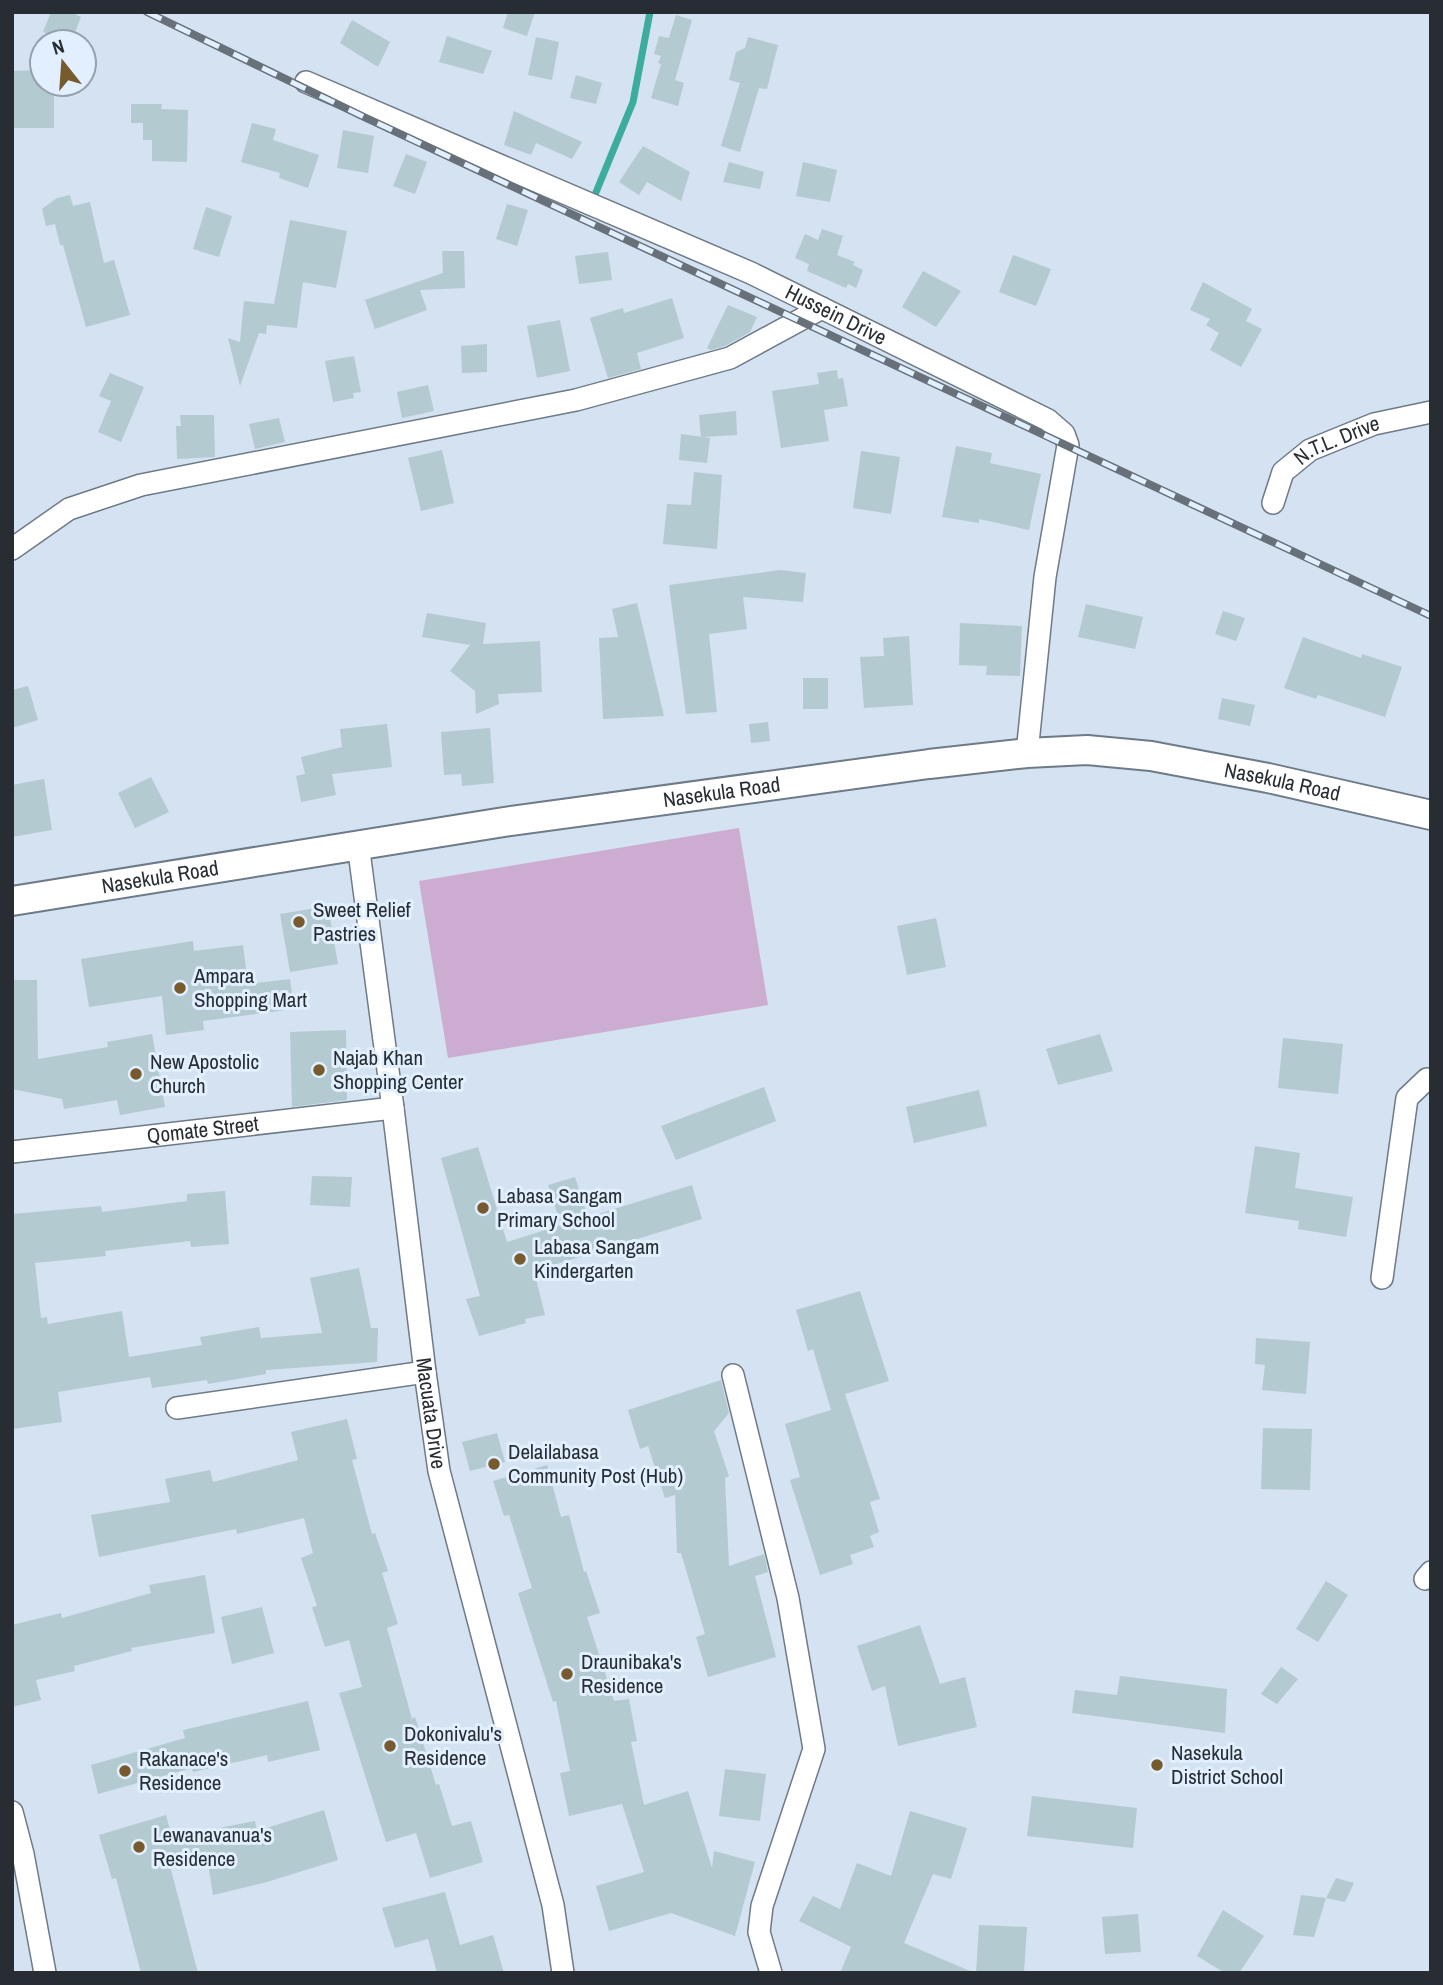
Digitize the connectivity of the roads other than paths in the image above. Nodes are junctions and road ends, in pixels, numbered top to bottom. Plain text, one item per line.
1 (306, 82) dead end
2 (822, 308) junction
3 (1431, 412) edge
4 (1273, 503) dead end
5 (12, 549) edge
6 (1027, 753) junction
7 (1431, 815) edge
8 (358, 844) junction
9 (12, 901) edge
10 (1427, 1079) dead end
11 (393, 1108) junction
12 (12, 1152) edge
13 (1382, 1278) dead end
14 (425, 1372) junction
15 (733, 1375) dead end
16 (177, 1408) dead end
17 (12, 1812) edge
18 (46, 1973) edge
19 (563, 1973) edge
20 (771, 1973) edge

1 - 2 street, Hussein Drive
2 - 5 street
2 - 6 street, Hussein Drive
3 - 4 street, N.T.L. Drive
6 - 7 main road, Nasekula Road
6 - 8 main road, Nasekula Road
8 - 9 main road, Nasekula Road
8 - 11 street, Macuata Drive
10 - 13 street
11 - 12 street, Qomate Street
11 - 14 street, Macuata Drive
14 - 16 street
14 - 19 street, Macuata Drive
15 - 20 street
17 - 18 street

